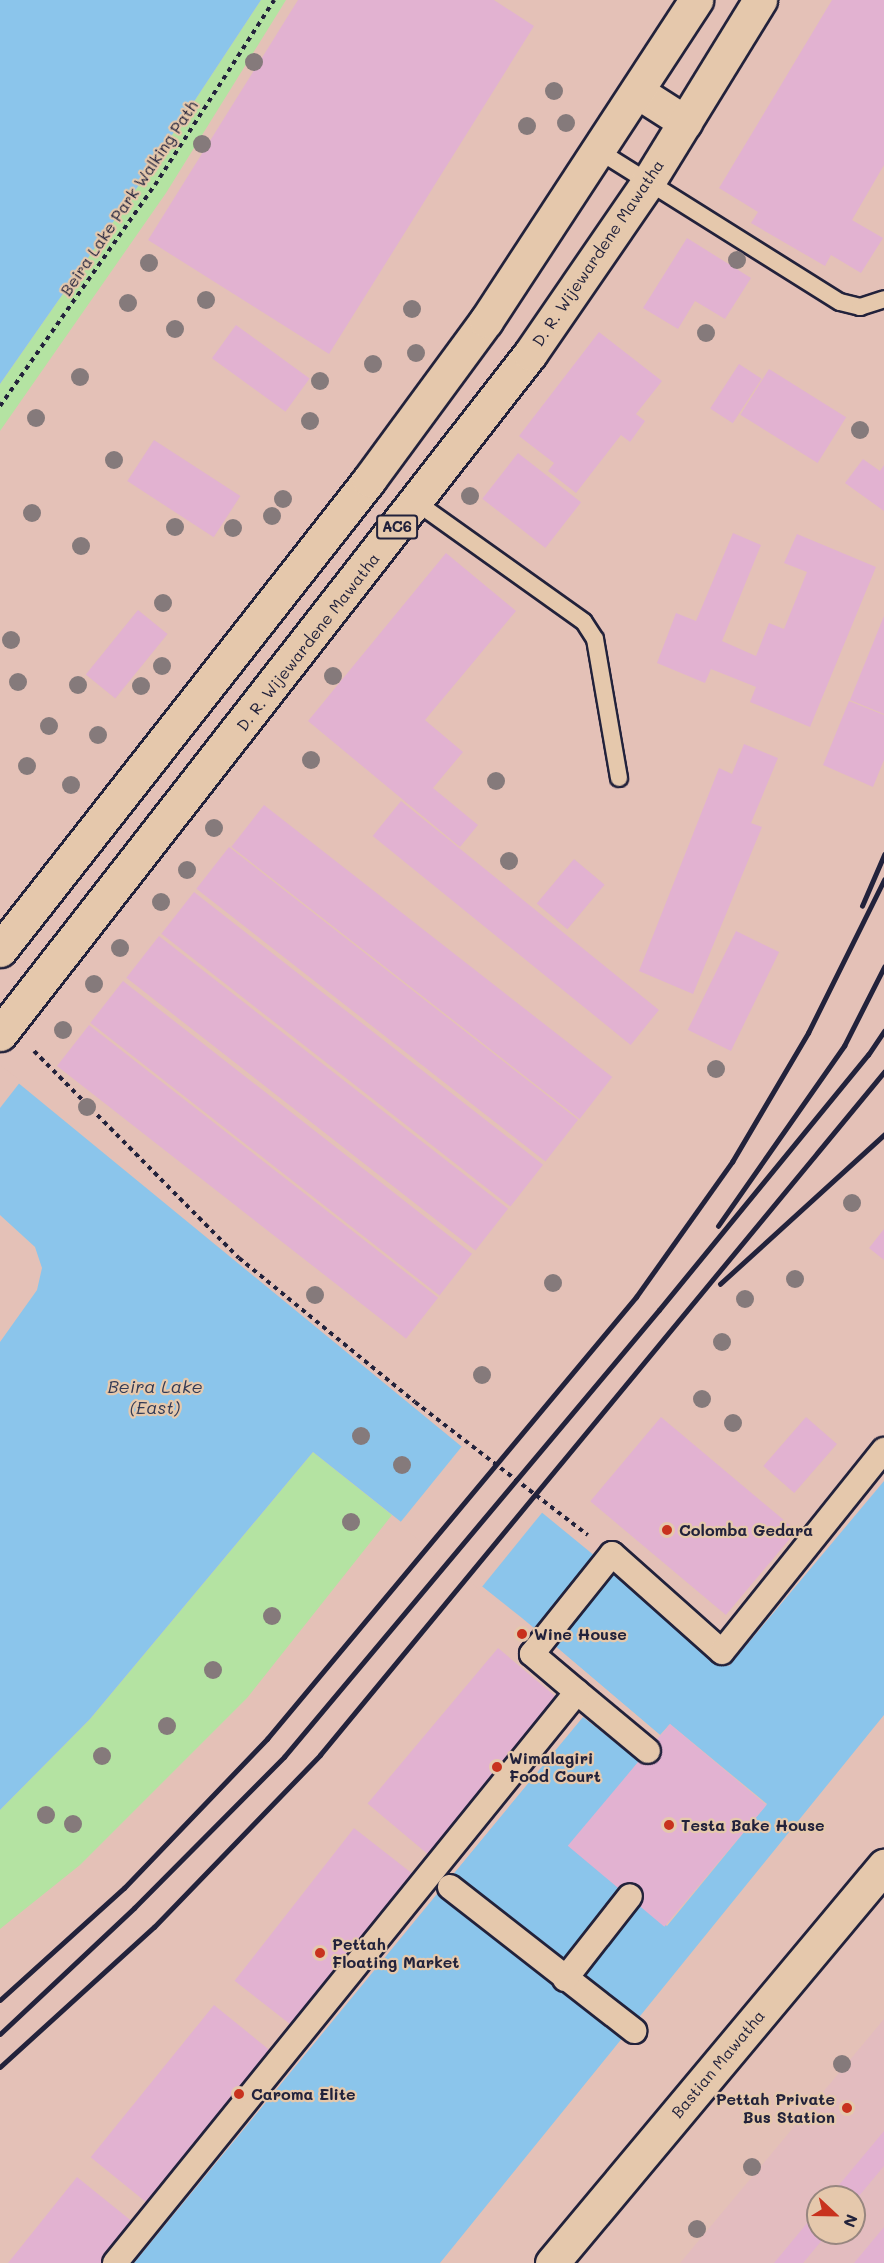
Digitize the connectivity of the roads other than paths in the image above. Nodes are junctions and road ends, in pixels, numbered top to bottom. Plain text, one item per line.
1 (696, 0) edge
2 (760, 0) edge
3 (638, 92) junction
4 (685, 122) junction
5 (599, 151) junction
6 (648, 182) junction
7 (884, 299) edge
8 (416, 502) junction
9 (619, 778) dead end
10 (0, 950) edge
11 (3, 1031) edge
12 (884, 1450) edge
13 (577, 1692) junction
14 (648, 1750) dead end
15 (884, 1866) edge
16 (450, 1887) dead end
17 (630, 1896) dead end
18 (566, 1979) junction
19 (634, 2031) dead end
20 (115, 2263) edge
21 (552, 2263) edge

1 - 3 main road
2 - 4 main road, D. R. Wijewardene Mawatha / AC6
3 - 4 main road
3 - 5 main road
4 - 6 main road, D. R. Wijewardene Mawatha / AC6
5 - 6 lane
5 - 10 main road
6 - 7 lane
6 - 8 main road, D. R. Wijewardene Mawatha / AC6
8 - 9 lane
8 - 11 main road, D. R. Wijewardene Mawatha / AC6
12 - 13 street
13 - 14 street
13 - 20 street
15 - 21 main road, Bastian Mawatha
16 - 18 street
17 - 18 street
18 - 19 street

